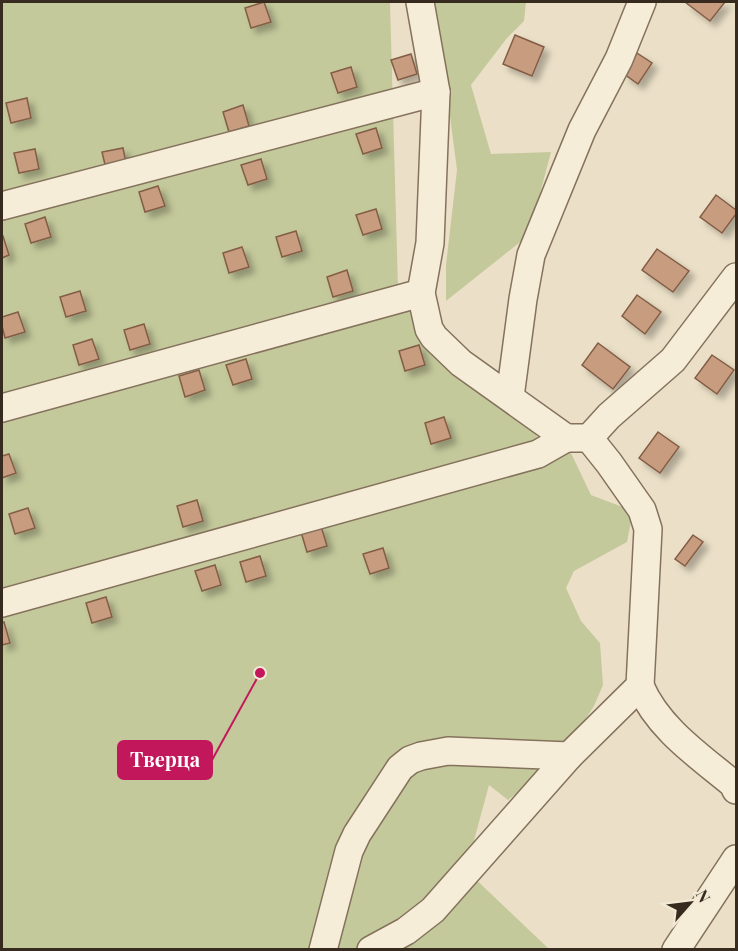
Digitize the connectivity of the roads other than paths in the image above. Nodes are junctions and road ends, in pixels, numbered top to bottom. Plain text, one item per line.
1 (420, 2) edge
2 (642, 2) edge
3 (436, 92) junction
4 (2, 206) edge
5 (736, 277) edge
6 (422, 293) junction
7 (510, 397) junction
8 (2, 408) edge
9 (577, 438) junction
10 (2, 603) edge
11 (640, 686) junction
12 (569, 756) junction
13 (736, 790) edge
14 (736, 859) edge
15 (323, 950) edge
16 (371, 950) edge
17 (675, 950) edge

1 - 3 street
2 - 7 street
3 - 4 street
3 - 6 street
5 - 9 street
6 - 7 street
6 - 8 street
7 - 9 street
9 - 10 street
9 - 11 street
11 - 12 street
11 - 13 street
12 - 15 street
12 - 16 street
14 - 17 street

